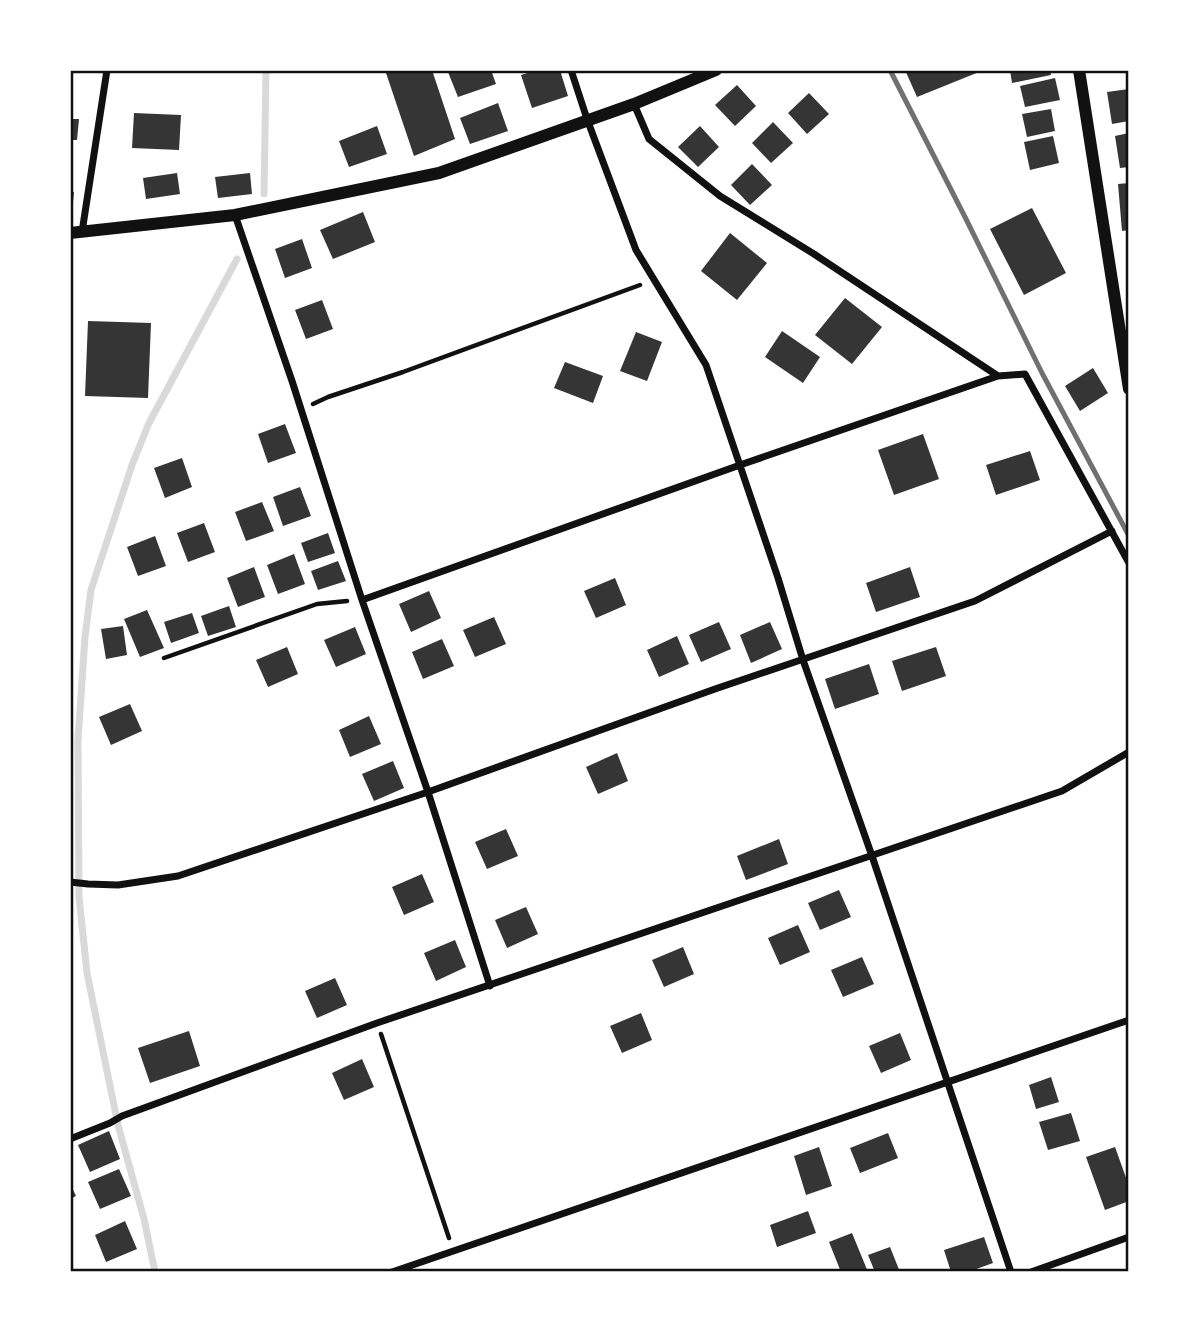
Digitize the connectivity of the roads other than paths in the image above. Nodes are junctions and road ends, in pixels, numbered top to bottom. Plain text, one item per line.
1 (107, 70) edge
2 (571, 70) edge
3 (716, 70) edge
4 (1079, 70) edge
5 (634, 104) junction
6 (587, 119) junction
7 (235, 215) junction
8 (76, 232) edge
9 (998, 376) junction
10 (1129, 389) edge
11 (740, 465) junction
12 (1112, 531) junction
13 (1129, 564) edge
14 (362, 600) junction
15 (803, 660) junction
16 (1129, 752) edge
17 (428, 792) junction
18 (872, 856) junction
19 (71, 882) edge
20 (490, 986) junction
21 (1129, 1020) edge
22 (947, 1081) junction
23 (70, 1139) edge
24 (1129, 1237) edge
25 (391, 1272) edge
26 (1011, 1272) edge
27 (1031, 1272) edge

1 - 8 street
2 - 6 street
3 - 5 street
4 - 10 street
5 - 6 street
5 - 9 street
6 - 7 street
6 - 11 street
7 - 8 street
7 - 14 street
9 - 11 street
9 - 12 street
11 - 14 street
11 - 15 street
12 - 13 street
12 - 15 street
14 - 17 street
15 - 17 street
15 - 18 street
16 - 18 street
17 - 19 street
17 - 20 street
18 - 20 street
18 - 22 street
20 - 23 street
21 - 22 street
22 - 25 street
22 - 26 street
24 - 27 street

